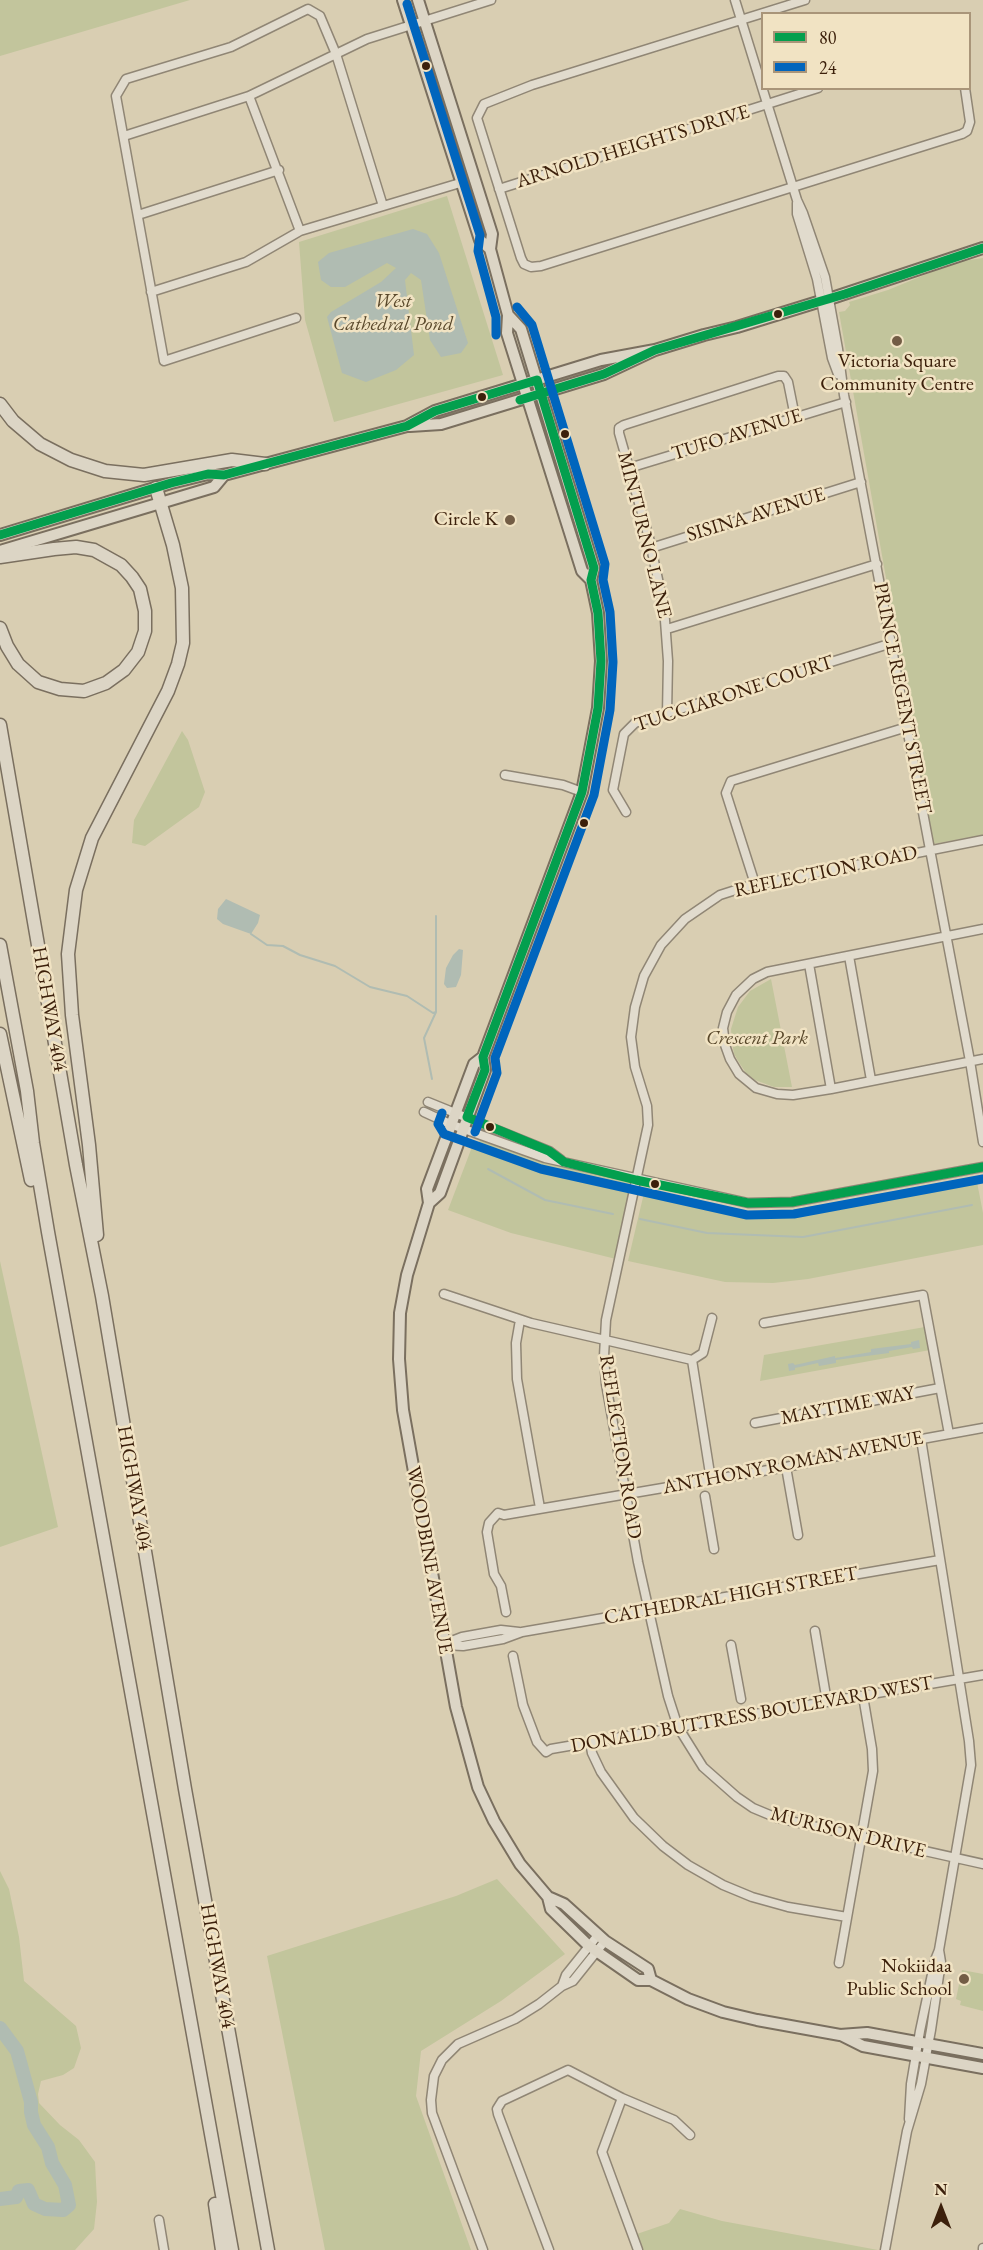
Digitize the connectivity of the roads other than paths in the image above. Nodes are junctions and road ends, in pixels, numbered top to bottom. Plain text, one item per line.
1 (403, 0) edge
2 (418, 0) edge
3 (491, 0) edge
4 (735, 0) edge
5 (805, 0) edge
6 (767, 12) edge
7 (761, 14) edge
8 (741, 20) junction
9 (425, 21) junction
10 (410, 25) junction
11 (336, 54) junction
12 (761, 85) edge
13 (762, 90) edge
14 (812, 90) edge
15 (965, 90) edge
16 (249, 96) junction
17 (767, 105) junction
18 (124, 136) junction
19 (279, 170) junction
20 (460, 183) junction
21 (793, 187) junction
22 (499, 189) junction
23 (382, 206) junction
24 (138, 215) junction
25 (300, 231) junction
26 (983, 248) edge
27 (490, 249) junction
28 (151, 292) junction
29 (825, 300) junction
30 (508, 315) junction
31 (296, 318) dead end
32 (655, 351) junction
33 (537, 380) junction
34 (524, 384) junction
35 (541, 393) junction
36 (528, 398) junction
37 (845, 398) junction
38 (0, 405) edge
39 (795, 417) junction
40 (407, 426) junction
41 (265, 464) junction
42 (629, 468) junction
43 (224, 475) junction
44 (861, 482) junction
45 (156, 488) junction
46 (161, 503) junction
47 (3, 535) edge
48 (651, 548) junction
49 (6, 552) edge
50 (877, 564) junction
51 (591, 580) junction
52 (0, 628) edge
53 (667, 629) junction
54 (892, 643) junction
55 (667, 714) junction
56 (0, 725) edge
57 (907, 727) junction
58 (505, 775) dead end
59 (582, 792) junction
60 (626, 812) dead end
61 (983, 840) edge
62 (930, 850) junction
63 (755, 884) junction
64 (983, 929) edge
65 (945, 936) junction
66 (0, 945) edge
67 (849, 956) junction
68 (809, 964) junction
69 (0, 1034) edge
70 (483, 1057) junction
71 (983, 1059) edge
72 (970, 1061) junction
73 (871, 1080) junction
74 (831, 1089) junction
75 (428, 1102) dead end
76 (424, 1112) dead end
77 (455, 1112) junction
78 (466, 1122) junction
79 (450, 1124) junction
80 (983, 1142) edge
81 (983, 1167) edge
82 (636, 1180) junction
83 (429, 1203) junction
84 (48, 1232) junction
85 (444, 1294) dead end
86 (102, 1296) junction
87 (712, 1318) dead end
88 (520, 1320) junction
89 (764, 1323) dead end
90 (604, 1340) junction
91 (692, 1360) junction
92 (940, 1388) junction
93 (755, 1423) dead end
94 (983, 1428) edge
95 (949, 1434) junction
96 (921, 1439) junction
97 (786, 1467) junction
98 (711, 1480) junction
99 (625, 1494) junction
100 (705, 1496) dead end
101 (540, 1508) junction
102 (798, 1535) dead end
103 (714, 1549) dead end
104 (940, 1560) junction
105 (648, 1610) junction
106 (506, 1612) dead end
107 (815, 1631) dead end
108 (444, 1645) junction
109 (731, 1645) dead end
110 (513, 1656) dead end
111 (983, 1675) edge
112 (958, 1679) junction
113 (863, 1695) junction
114 (741, 1699) dead end
115 (826, 1702) junction
116 (678, 1727) junction
117 (590, 1742) junction
118 (862, 1837) junction
119 (956, 1858) junction
120 (983, 1864) edge
121 (548, 1897) junction
122 (847, 1917) junction
123 (601, 1938) junction
124 (593, 1949) junction
125 (839, 1963) dead end
126 (651, 1980) junction
127 (840, 2035) junction
128 (923, 2043) junction
129 (983, 2054) edge
130 (921, 2057) junction
131 (983, 2068) edge
132 (201, 2075) junction
133 (622, 2098) junction
134 (690, 2135) dead end
135 (259, 2197) junction
136 (159, 2220) dead end
137 (164, 2250) edge
138 (222, 2250) edge
139 (232, 2250) edge
140 (268, 2250) edge
141 (276, 2250) edge
142 (483, 2250) edge
143 (549, 2250) edge
144 (638, 2250) edge
145 (885, 2250) edge

1 - 10 main road, WOODBINE AVENUE
2 - 9 main road, WOODBINE AVENUE
3 - 9 street
4 - 8 street, PRINCE REGENT STREET
5 - 6 street
7 - 8 street
8 - 12 street, PRINCE REGENT STREET
8 - 22 street
9 - 10 street
9 - 27 main road, WOODBINE AVENUE
10 - 11 street
10 - 20 main road, WOODBINE AVENUE
11 - 16 street
11 - 18 street
11 - 23 street
13 - 17 street, PRINCE REGENT STREET
14 - 17 street, ARNOLD HEIGHTS DRIVE
15 - 21 street
16 - 18 street
16 - 19 street
17 - 21 street, PRINCE REGENT STREET
17 - 22 street, ARNOLD HEIGHTS DRIVE
18 - 24 street
19 - 24 street
19 - 25 street
20 - 23 street
20 - 27 main road, WOODBINE AVENUE
21 - 22 street
21 - 29 street, PRINCE REGENT STREET
23 - 25 street
24 - 28 street
25 - 28 street
26 - 29 main road
27 - 30 main road, WOODBINE AVENUE
28 - 31 street
29 - 32 main road
29 - 37 street, PRINCE REGENT STREET
30 - 33 main road, WOODBINE AVENUE
30 - 34 main road, WOODBINE AVENUE
32 - 33 main road
32 - 35 main road
33 - 34 main road
33 - 35 main road, WOODBINE AVENUE
34 - 36 main road, WOODBINE AVENUE
34 - 40 main road
35 - 36 main road
35 - 51 main road, WOODBINE AVENUE
36 - 40 main road
36 - 51 main road, WOODBINE AVENUE
37 - 39 street, TUFO AVENUE
37 - 44 street, PRINCE REGENT STREET
38 - 41 highway
39 - 42 street, TUFO AVENUE
39 - 42 street, MINTURNO LANE
40 - 41 main road
41 - 43 main road
42 - 48 street, MINTURNO LANE
43 - 45 main road
43 - 46 main road
44 - 48 street, SISINA AVENUE
44 - 50 street, PRINCE REGENT STREET
45 - 46 highway
45 - 47 main road
46 - 49 main road
46 - 86 highway
48 - 53 street, MINTURNO LANE
49 - 52 highway
50 - 53 street
50 - 54 street, PRINCE REGENT STREET
51 - 59 main road, WOODBINE AVENUE
53 - 55 street, MINTURNO LANE
54 - 55 street, TUCCIARONE COURT
54 - 57 street, PRINCE REGENT STREET
55 - 60 street, TUCCIARONE COURT
56 - 86 highway, HIGHWAY 404
57 - 62 street, PRINCE REGENT STREET
57 - 63 street
58 - 59 street
59 - 70 main road, WOODBINE AVENUE
61 - 62 street, REFLECTION ROAD
62 - 63 street, REFLECTION ROAD
62 - 65 street, PRINCE REGENT STREET
63 - 82 street, REFLECTION ROAD
64 - 65 street
65 - 67 street
65 - 72 street, PRINCE REGENT STREET
66 - 84 highway, HIGHWAY 404
67 - 68 street
67 - 73 street
68 - 74 street
68 - 74 street
69 - 84 highway
70 - 77 main road, WOODBINE AVENUE
70 - 78 main road, WOODBINE AVENUE
71 - 72 street
72 - 73 street
72 - 80 street, PRINCE REGENT STREET
73 - 74 street
75 - 77 street
76 - 79 street
77 - 78 street
77 - 79 main road, WOODBINE AVENUE
78 - 79 street
78 - 82 street
78 - 83 main road, WOODBINE AVENUE
79 - 83 main road, WOODBINE AVENUE
81 - 82 street
82 - 90 street, REFLECTION ROAD
83 - 108 main road, WOODBINE AVENUE
84 - 132 highway, HIGHWAY 404
85 - 88 street
86 - 135 highway, HIGHWAY 404
87 - 91 street
88 - 90 street
88 - 101 street
89 - 92 street
90 - 91 street
90 - 99 street, REFLECTION ROAD
91 - 98 street
92 - 93 street, MAYTIME WAY
92 - 95 street
94 - 95 street, ANTHONY ROMAN AVENUE
95 - 96 street, ANTHONY ROMAN AVENUE
96 - 97 street, ANTHONY ROMAN AVENUE
96 - 104 street
97 - 98 street, ANTHONY ROMAN AVENUE
97 - 102 street
98 - 99 street, ANTHONY ROMAN AVENUE
99 - 101 street, ANTHONY ROMAN AVENUE
99 - 105 street, REFLECTION ROAD
100 - 103 street
101 - 106 street, ANTHONY ROMAN AVENUE
104 - 105 street, CATHEDRAL HIGH STREET
104 - 112 street
105 - 108 street, CATHEDRAL HIGH STREET
105 - 116 street, REFLECTION ROAD
107 - 115 street
108 - 121 main road, WOODBINE AVENUE
109 - 114 street
110 - 117 street, DONALD BUTTRESS BOULEVARD WEST
111 - 112 street, DONALD BUTTRESS BOULEVARD WEST
112 - 113 street, DONALD BUTTRESS BOULEVARD WEST
112 - 119 street
113 - 115 street, DONALD BUTTRESS BOULEVARD WEST
113 - 118 street
115 - 116 street, DONALD BUTTRESS BOULEVARD WEST
116 - 117 street, DONALD BUTTRESS BOULEVARD WEST
116 - 118 street, MURISON DRIVE
117 - 122 street
118 - 119 street, MURISON DRIVE
118 - 122 street
119 - 120 street, MURISON DRIVE
119 - 128 street
121 - 123 main road, WOODBINE AVENUE
121 - 124 main road, WOODBINE AVENUE
122 - 125 street
123 - 124 street
123 - 126 main road, WOODBINE AVENUE
124 - 126 main road, WOODBINE AVENUE
124 - 142 street
126 - 127 main road, WOODBINE AVENUE
127 - 128 main road, WOODBINE AVENUE
127 - 130 main road, WOODBINE AVENUE
128 - 129 main road, WOODBINE AVENUE
128 - 130 street
130 - 131 main road, WOODBINE AVENUE
130 - 145 street
132 - 138 highway
132 - 139 highway, HIGHWAY 404
133 - 134 street
133 - 143 street
133 - 144 street
135 - 140 highway, HIGHWAY 404
135 - 141 highway
136 - 137 street

